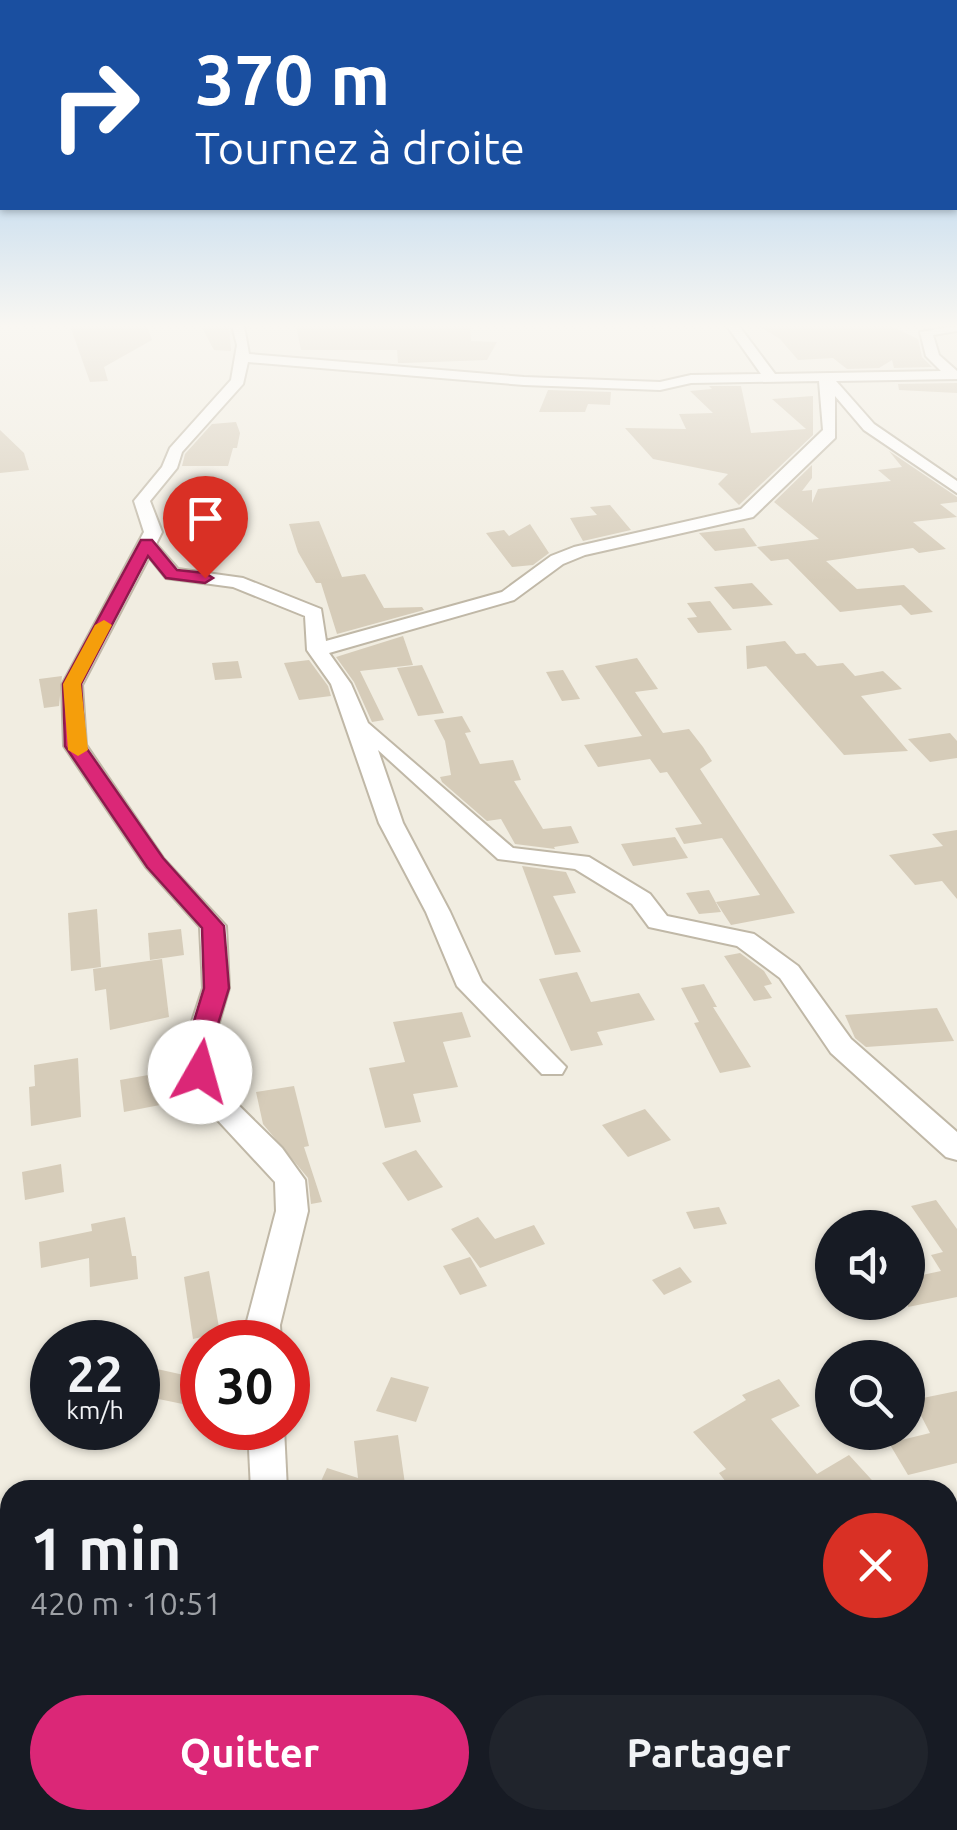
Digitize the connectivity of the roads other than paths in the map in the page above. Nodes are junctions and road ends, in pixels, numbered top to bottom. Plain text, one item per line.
1 (211, 411) edge
2 (827, 411) edge
3 (855, 411) edge
4 (957, 488) edge
5 (147, 544) junction
6 (317, 650) junction
7 (359, 726) junction
8 (552, 1067) dead end
9 (957, 1148) edge
10 (264, 1320) edge
11 (267, 1450) edge
12 (268, 1480) edge

1 - 5 street
2 - 6 street
3 - 4 street
5 - 6 street
5 - 10 street
6 - 7 street
7 - 8 street
7 - 9 street
11 - 12 street

